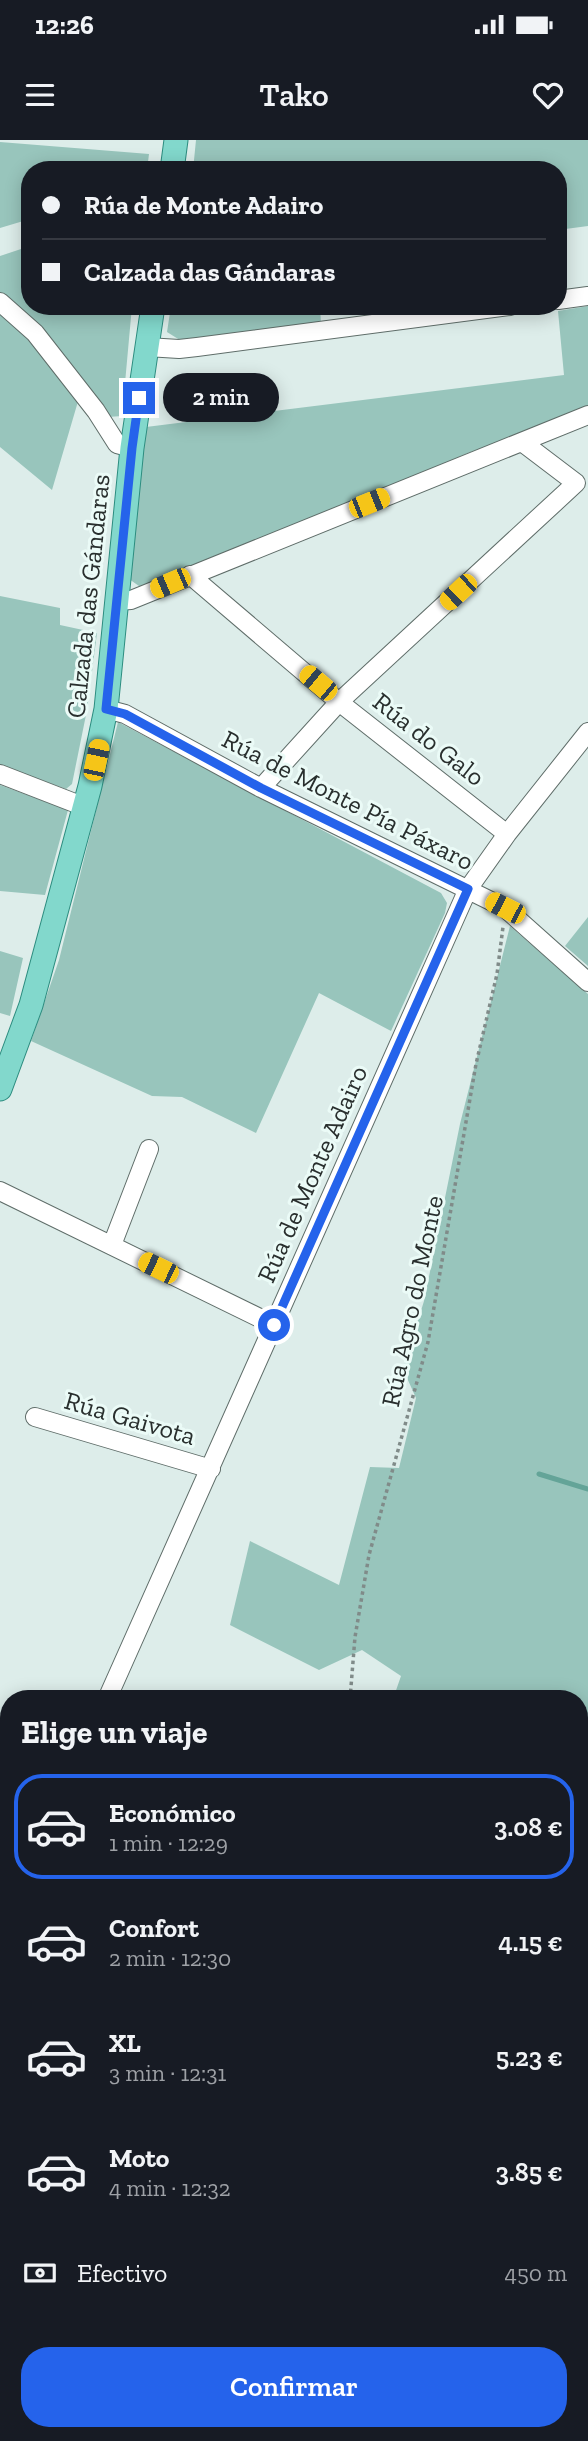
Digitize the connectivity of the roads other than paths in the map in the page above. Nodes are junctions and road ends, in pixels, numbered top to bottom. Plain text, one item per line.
1 (176, 140) edge
2 (173, 161) edge
3 (588, 296) edge
4 (567, 299) edge
5 (0, 302) edge
6 (152, 315) edge
7 (441, 315) edge
8 (147, 347) junction
9 (588, 415) edge
10 (522, 442) junction
11 (132, 448) junction
12 (190, 575) junction
13 (117, 601) junction
14 (340, 702) junction
15 (106, 709) junction
16 (588, 733) edge
17 (0, 774) edge
18 (261, 788) junction
19 (85, 807) junction
20 (507, 834) junction
21 (468, 889) junction
22 (588, 982) edge
23 (0, 1089) edge
24 (149, 1149) dead end
25 (0, 1191) edge
26 (112, 1245) junction
27 (274, 1325) junction
28 (35, 1418) dead end
29 (211, 1469) junction
30 (111, 1690) edge

1 - 2 main road
3 - 4 street
5 - 11 street
6 - 8 main road, Calzada das Gándaras
7 - 8 street
8 - 11 main road, Calzada das Gándaras
9 - 10 street
10 - 12 street
10 - 14 street
11 - 13 main road, Calzada das Gándaras
12 - 13 street
12 - 14 street, Rúa do Galo
13 - 15 main road, Calzada das Gándaras
14 - 18 street
14 - 20 street, Rúa do Galo
15 - 18 street, Rúa de Monte Pía Páxaro
15 - 19 main road, Calzada das Gándaras
16 - 20 street, Rúa de Monte Adairo
17 - 19 street
18 - 21 street, Rúa de Monte Pía Páxaro
19 - 23 main road, Calzada das Gándaras
20 - 21 street, Rúa de Monte Adairo
21 - 22 street, Rúa de Monte Pía Páxaro
21 - 27 street, Rúa de Monte Adairo
24 - 26 street
25 - 26 street
26 - 27 street
27 - 29 street, Rúa de Monte Adairo
28 - 29 street, Rúa Gaivota
29 - 30 street, Rúa de Monte Adairo

